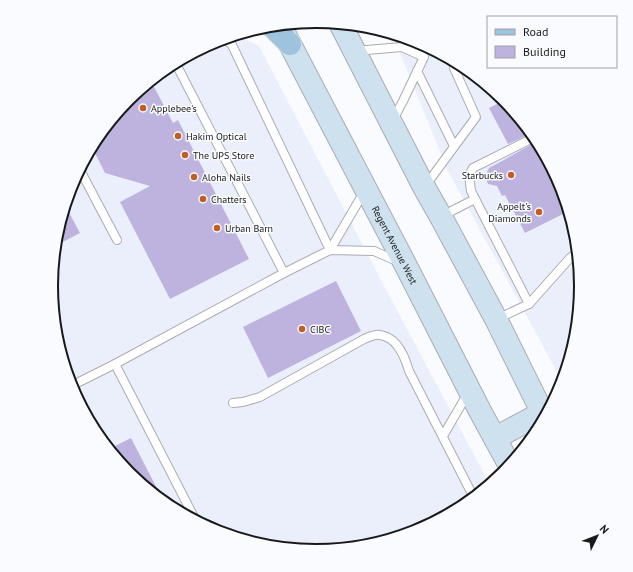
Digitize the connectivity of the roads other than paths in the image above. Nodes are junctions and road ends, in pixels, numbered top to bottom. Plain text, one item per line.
1 (283, 30) edge
2 (344, 30) edge
3 (276, 31) edge
4 (231, 43) edge
5 (290, 44) junction
6 (355, 51) junction
7 (178, 68) edge
8 (454, 68) dead end
9 (417, 71) junction
10 (391, 122) junction
11 (529, 140) edge
12 (454, 146) junction
13 (83, 176) edge
14 (424, 187) junction
15 (366, 190) junction
16 (475, 199) junction
17 (441, 217) junction
18 (117, 240) dead end
19 (330, 250) junction
20 (572, 256) edge
21 (405, 264) junction
22 (284, 273) junction
23 (529, 304) junction
24 (496, 319) junction
25 (115, 364) junction
26 (77, 383) edge
27 (469, 390) junction
28 (233, 403) dead end
29 (544, 408) edge
30 (539, 416) edge
31 (442, 436) junction
32 (495, 438) junction
33 (507, 460) edge
34 (471, 493) edge
35 (191, 511) edge

1 - 5 main road, Regent Avenue West
2 - 6 main road
3 - 5 main road
4 - 19 lane
5 - 15 main road, Regent Avenue West
6 - 9 lane
6 - 10 main road
7 - 22 lane
8 - 12 lane
9 - 10 lane
9 - 12 lane
10 - 14 main road
11 - 16 lane
12 - 14 lane
13 - 18 lane
14 - 17 main road
15 - 19 lane
15 - 21 main road, Regent Avenue West
16 - 17 lane
16 - 23 lane
17 - 24 main road
19 - 21 lane
19 - 22 lane
20 - 23 lane
21 - 27 main road, Regent Avenue West
22 - 25 lane
23 - 24 lane
24 - 29 main road
25 - 26 lane
25 - 35 lane
27 - 31 lane
27 - 32 main road, Regent Avenue West
28 - 31 lane
30 - 32 main road
31 - 34 lane
32 - 33 main road, Regent Avenue West

